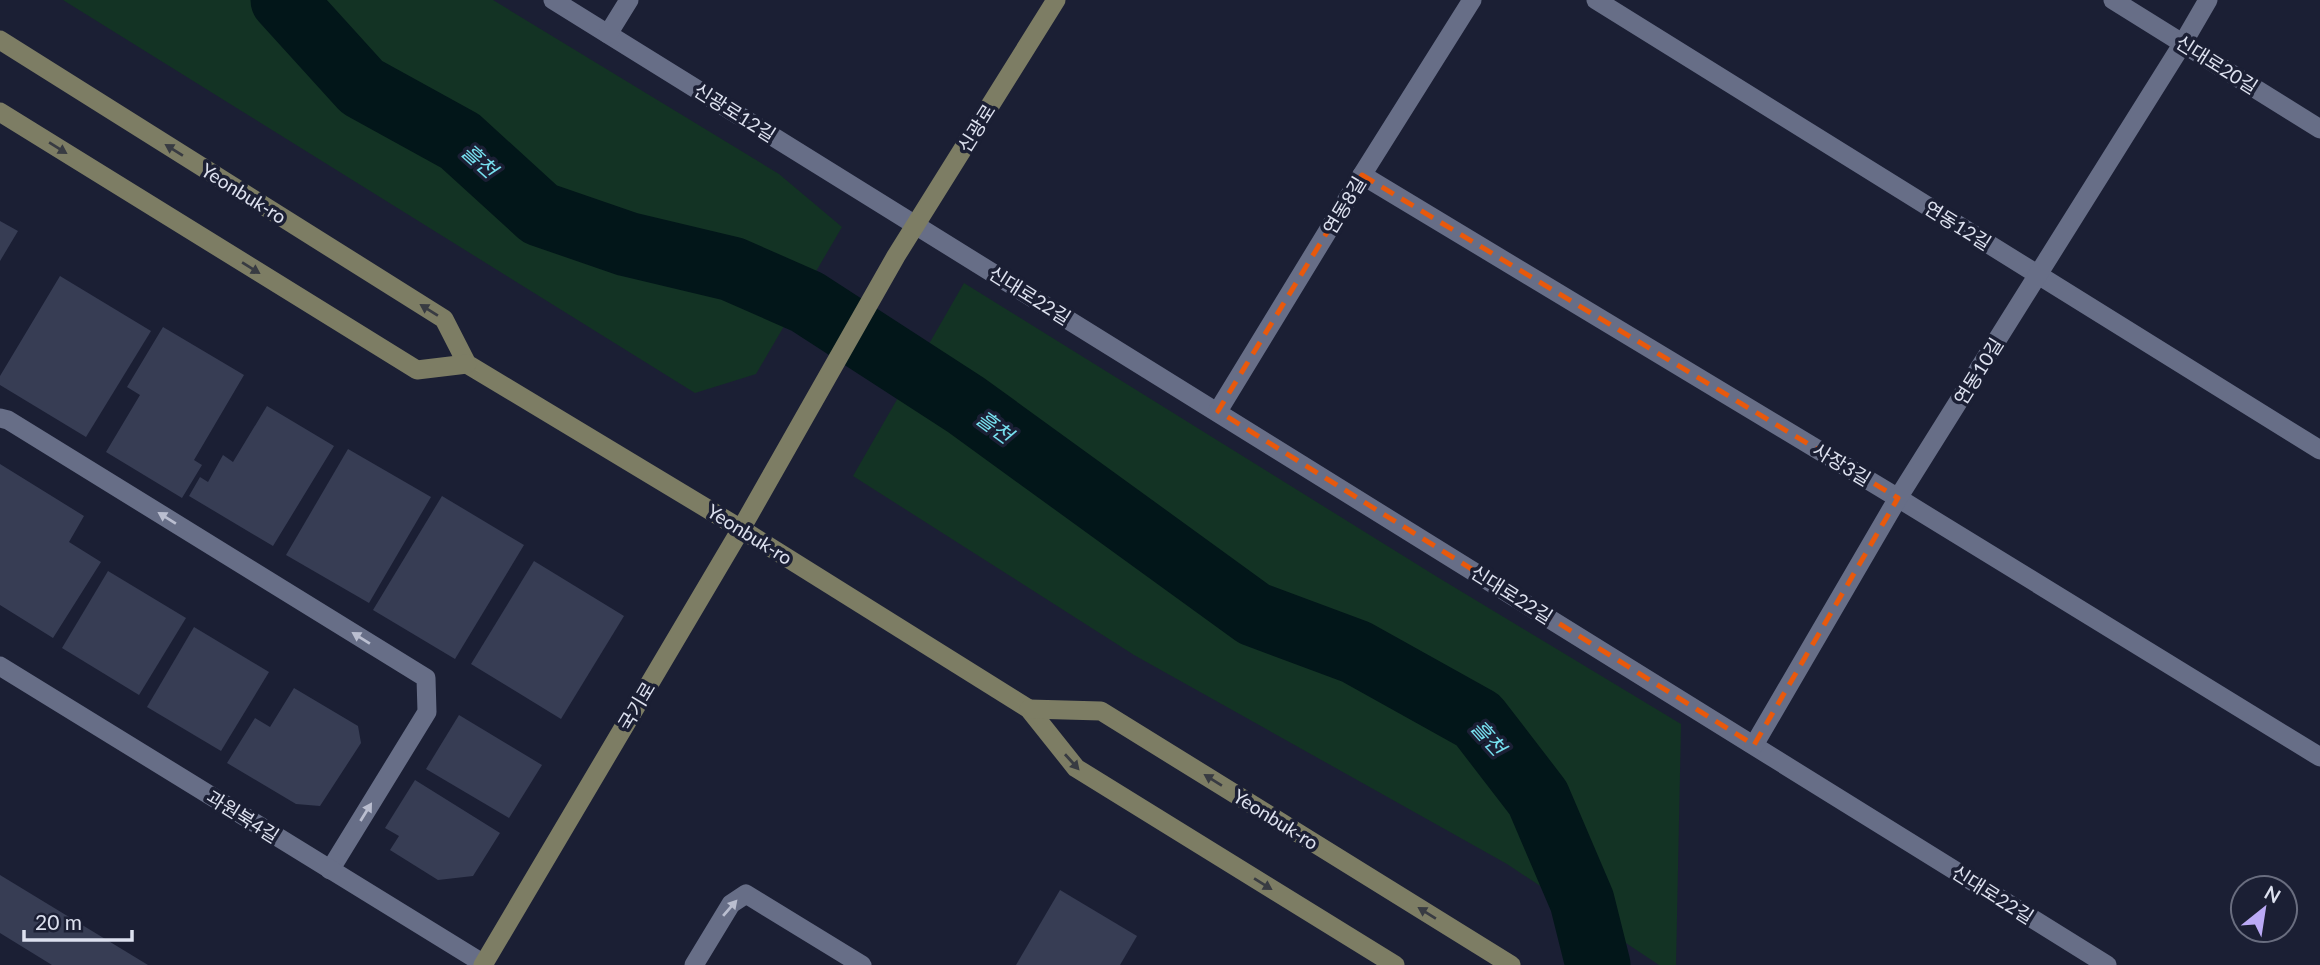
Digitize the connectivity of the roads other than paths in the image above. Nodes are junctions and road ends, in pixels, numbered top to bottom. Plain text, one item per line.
1 (553, 0) edge
2 (629, 0) edge
3 (1056, 0) edge
4 (1472, 0) edge
5 (1596, 0) edge
6 (2113, 0) edge
7 (2208, 0) edge
8 (608, 34) junction
9 (0, 40) edge
10 (2183, 43) junction
11 (0, 112) edge
12 (2320, 129) edge
13 (1362, 175) junction
14 (916, 224) junction
15 (2038, 275) junction
16 (467, 365) junction
17 (1218, 411) junction
18 (0, 418) edge
19 (788, 446) joint
20 (2320, 450) edge
21 (1898, 498) junction
22 (741, 528) junction
23 (0, 666) edge
24 (1029, 709) junction
25 (1754, 745) junction
26 (2320, 757) edge
27 (330, 870) junction
28 (484, 965) edge
29 (694, 965) edge
30 (862, 965) edge
31 (1395, 965) edge
32 (1511, 965) edge
33 (2107, 965) edge

1 - 8 street, 신광로12길
2 - 8 street
3 - 14 main road, 신광로
4 - 13 street, 연동8길
5 - 15 street, 연동12길
6 - 10 street, 신대로20길
7 - 10 street, 연동10길
8 - 14 street, 신광로12길
16 -> 9 main road, Yeonbuk-ro
10 - 12 street, 신대로20길
10 - 15 street, 연동10길
11 -> 16 main road
13 - 17 street, 연동8길
13 - 21 street, 사장3길
14 - 17 street, 신대로22길
14 - 19 main road, 신광로
15 - 20 street, 연동12길
15 - 21 street, 연동10길
16 - 22 main road, Yeonbuk-ro
17 - 25 street, 신대로22길
27 -> 18 street
19 - 22 main road, 국기로
21 - 25 street, 연동10길
21 - 26 street, 사장3길
22 - 24 main road, Yeonbuk-ro
22 - 28 main road, 국기로
23 - 27 street, 과원북4길
24 -> 31 main road, Yeonbuk-ro
32 -> 24 main road, Yeonbuk-ro
25 - 33 street, 신대로22길
27 - 28 street, 과원북4길
29 -> 30 street

